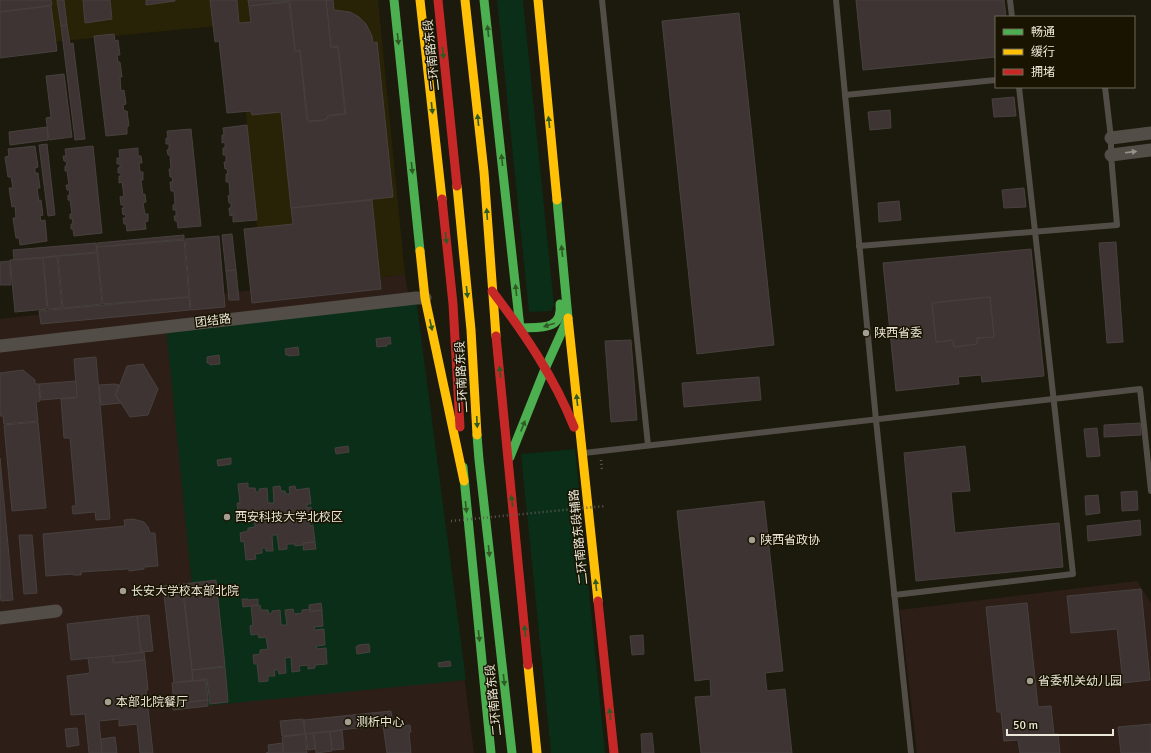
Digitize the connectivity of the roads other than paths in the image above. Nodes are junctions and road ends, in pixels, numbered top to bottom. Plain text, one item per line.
1 (394, 0) edge
2 (420, 0) edge
3 (438, 0) edge
4 (465, 0) edge
5 (484, 0) edge
6 (538, 0) edge
7 (602, 0) edge
8 (836, 0) edge
9 (1010, 0) edge
10 (1012, 16) edge
11 (536, 78) dead end
12 (995, 80) edge
13 (1019, 88) edge
14 (1105, 88) edge
15 (845, 95) junction
16 (1151, 133) edge
17 (1111, 138) junction
18 (1151, 150) edge
19 (1111, 155) junction
20 (1034, 231) junction
21 (860, 246) junction
22 (492, 291) junction
23 (425, 298) junction
24 (568, 318) junction
25 (520, 328) junction
26 (0, 346) edge
27 (545, 370) junction
28 (1054, 399) junction
29 (876, 420) junction
30 (648, 445) junction
31 (582, 453) junction
32 (508, 462) junction
33 (464, 481) junction
34 (1151, 491) edge
35 (894, 595) junction
36 (56, 611) dead end
37 (0, 618) edge
38 (491, 753) edge
39 (512, 753) edge
40 (537, 753) edge
41 (614, 753) edge
42 (911, 753) edge

1 -> 23 main road
2 -> 33 main road
3 -> 39 main road, 二环南路东段
22 -> 4 main road
25 -> 5 main road
24 -> 6 main road, 二环南路东段辅路
7 - 30 lane
8 - 15 lane
9 - 10 lane
11 -> 25 main road
12 - 15 lane
13 - 20 lane
14 - 17 lane
15 - 21 lane
16 - 17 street
17 - 19 lane
19 -> 18 street
19 - 20 lane
20 - 21 lane
20 - 28 lane
21 - 29 lane
22 - 25 main road
32 -> 22 main road
23 - 26 street, 团结路
23 -> 33 main road
24 - 27 main road
31 -> 24 main road, 二环南路东段辅路
25 - 27 main road
27 - 31 main road
32 -> 27 main road
28 - 29 lane
28 - 34 lane
28 - 35 lane
29 - 30 lane
29 - 35 lane
30 - 31 lane
41 -> 31 main road, 二环南路东段辅路
40 -> 32 main road
33 -> 38 main road
35 - 42 lane
36 - 37 street

